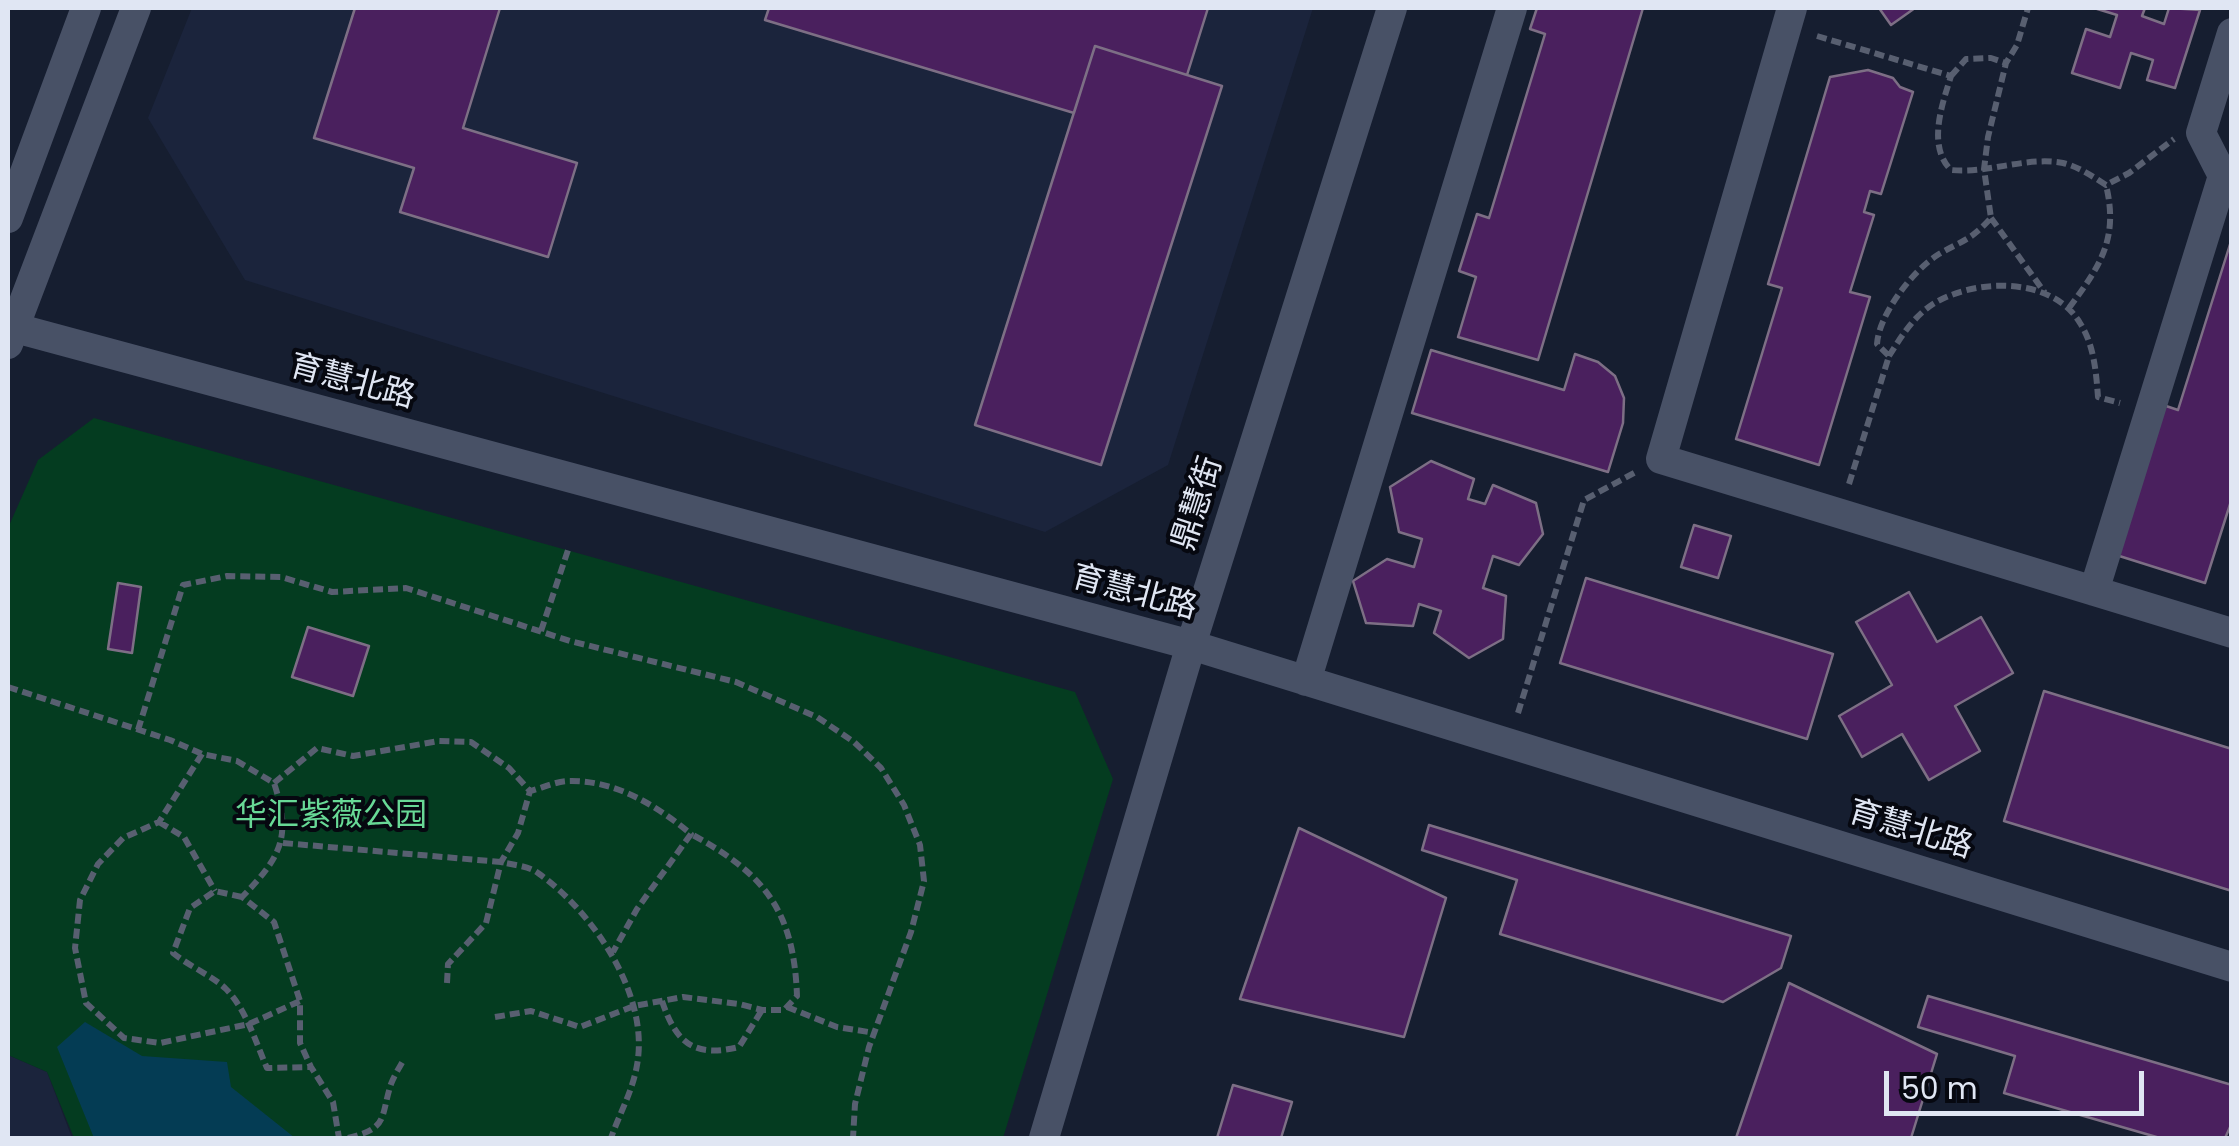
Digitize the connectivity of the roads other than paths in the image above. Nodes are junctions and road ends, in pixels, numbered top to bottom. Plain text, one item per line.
1 (86, 8) edge
2 (136, 8) edge
3 (1392, 8) edge
4 (1512, 8) edge
5 (1790, 17) edge
6 (2232, 33) edge
7 (8, 218) edge
8 (10, 332) edge
9 (2094, 591) junction
10 (2232, 633) edge
11 (1191, 645) junction
12 (1306, 681) junction
13 (2232, 968) edge
14 (1044, 1138) edge

1 - 7 street
2 - 8 street
3 - 11 street, 鼎慧街
4 - 12 street
5 - 9 street
6 - 9 street
8 - 11 street, 育慧北路
9 - 10 street
11 - 12 street, 育慧北路
11 - 14 street, 鼎慧街
12 - 13 street, 育慧北路

